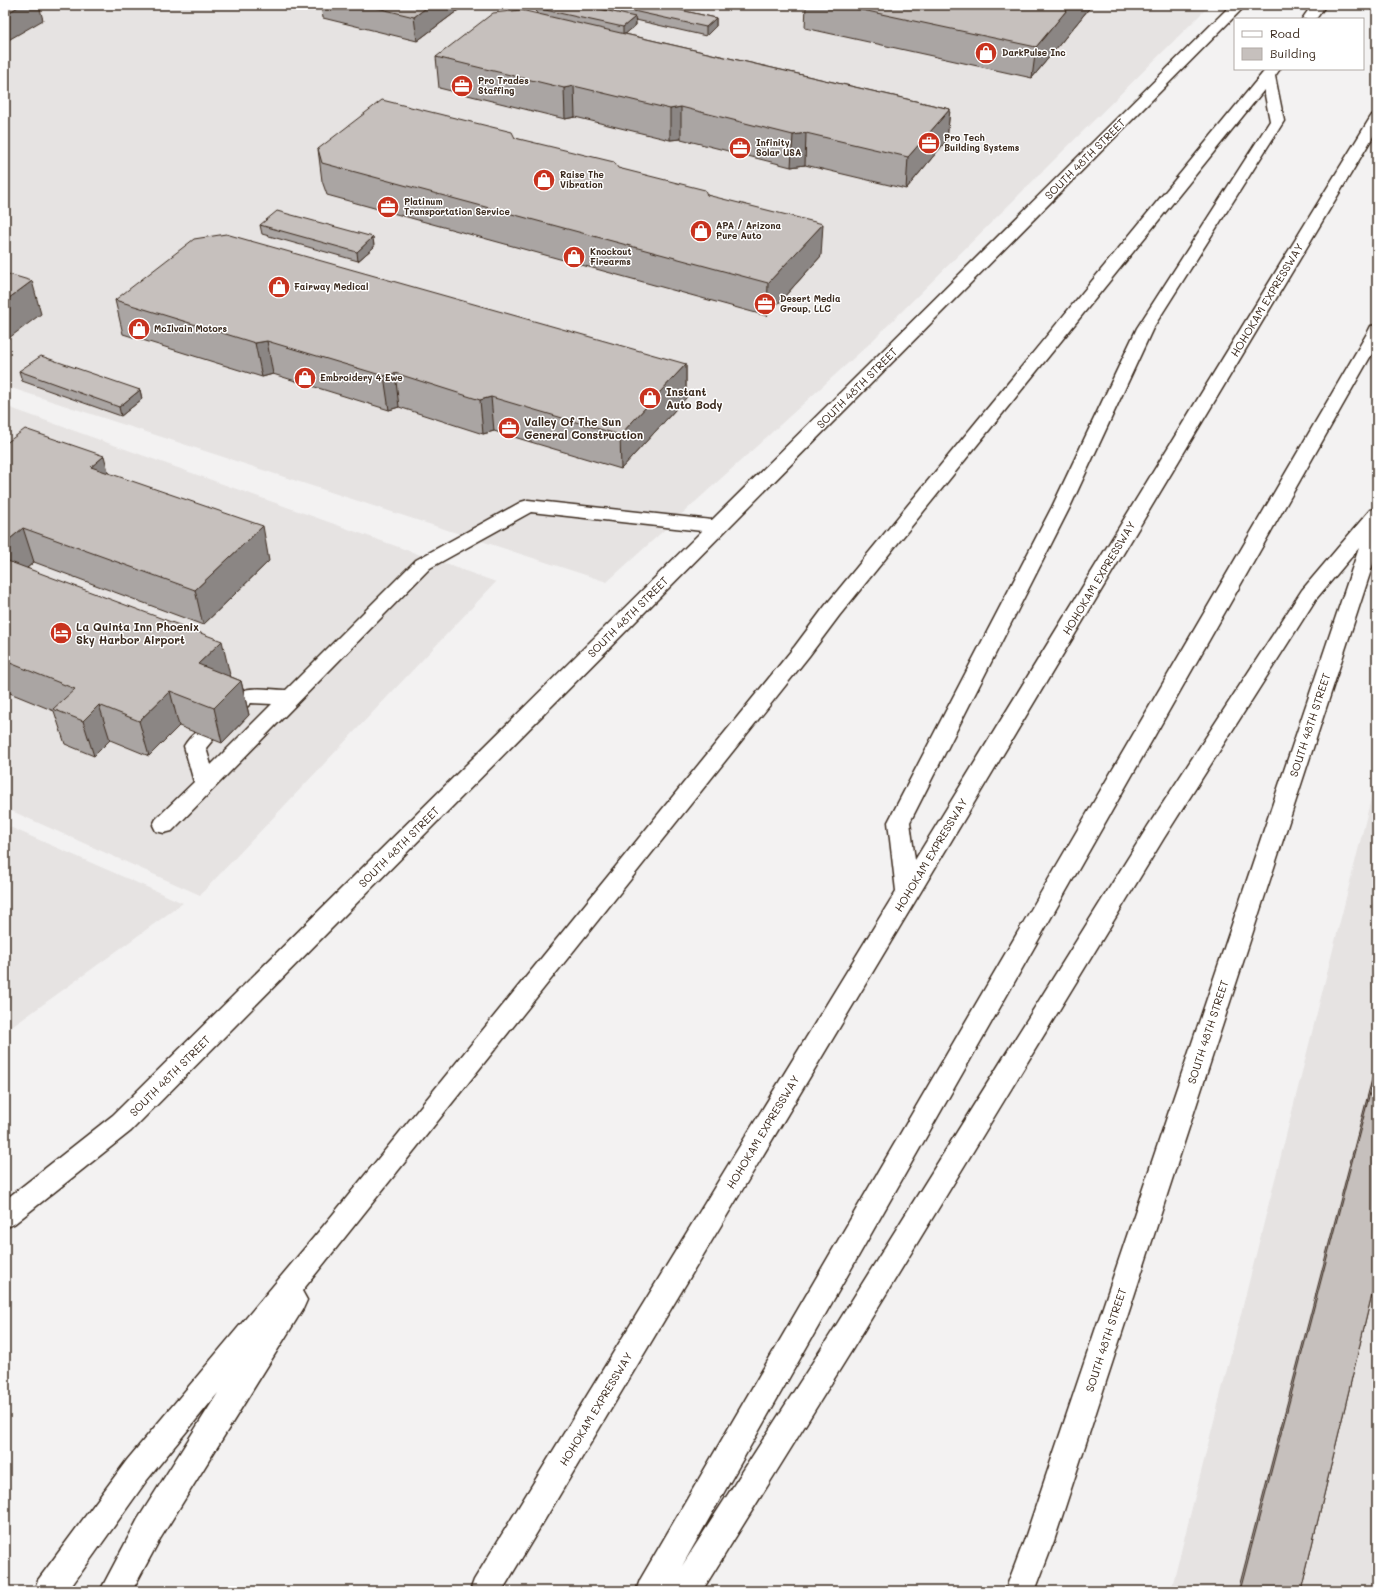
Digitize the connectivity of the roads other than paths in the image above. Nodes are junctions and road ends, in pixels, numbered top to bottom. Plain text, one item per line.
1 (1239, 5) edge
2 (1319, 5) edge
3 (1310, 18) edge
4 (1270, 73) edge
5 (1377, 118) edge
6 (1377, 330) edge
7 (1377, 514) edge
8 (1377, 523) edge
9 (718, 527) junction
10 (290, 698) junction
11 (232, 709) edge
12 (205, 736) edge
13 (205, 783) junction
14 (164, 825) dead end
15 (908, 894) junction
16 (5, 1216) edge
17 (339, 1226) junction
18 (1039, 1541) junction
19 (49, 1591) edge
20 (115, 1591) edge
21 (485, 1591) edge
22 (651, 1591) edge
23 (684, 1591) edge
24 (1020, 1591) edge
25 (1030, 1591) edge

1 - 9 main road, SOUTH 48TH STREET
2 - 3 main road
4 - 15 main road
4 - 17 main road
5 - 15 main road, HOHOKAM EXPRESSWAY
6 - 22 main road
7 - 23 main road
8 - 18 main road, SOUTH 48TH STREET
9 - 10 main road
9 - 16 main road, SOUTH 48TH STREET
10 - 11 main road
10 - 13 main road
12 - 13 main road
13 - 14 main road
15 - 21 main road, HOHOKAM EXPRESSWAY
17 - 19 main road
17 - 20 main road
18 - 24 main road
18 - 25 main road

